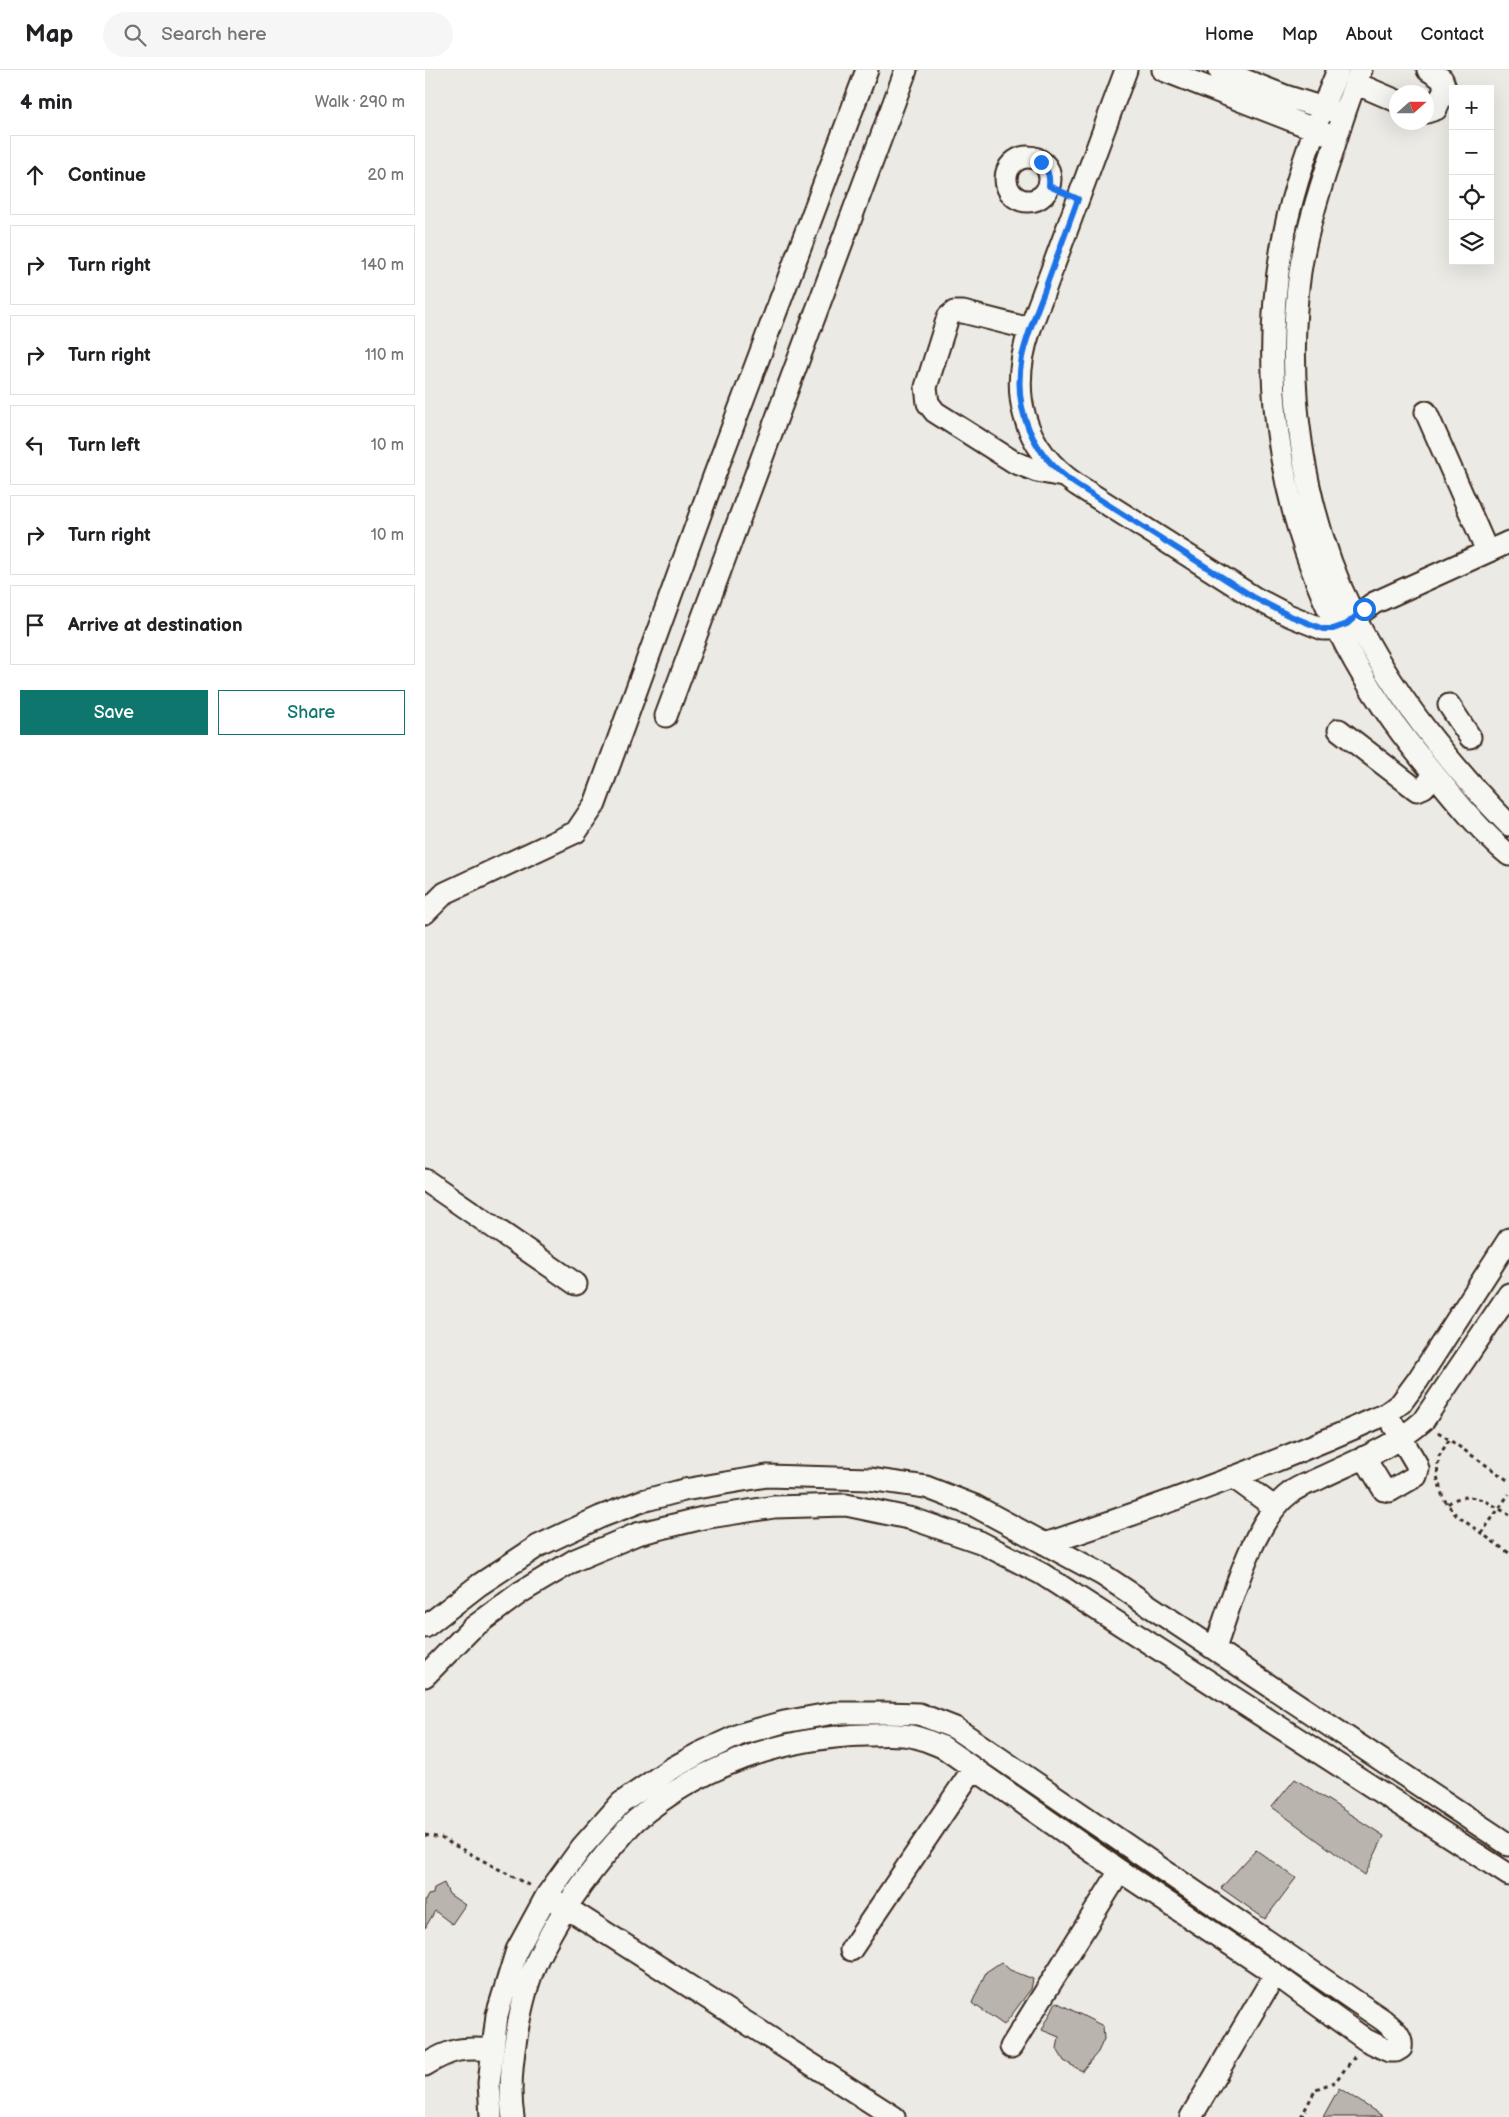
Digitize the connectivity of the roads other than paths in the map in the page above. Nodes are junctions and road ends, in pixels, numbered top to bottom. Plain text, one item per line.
1 (867, 70) edge
2 (906, 70) edge
3 (1126, 70) edge
4 (1163, 70) edge
5 (1219, 70) edge
6 (1338, 70) edge
7 (1428, 70) edge
8 (1358, 77) edge
9 (1389, 95) edge
10 (1322, 107) junction
11 (1434, 110) edge
12 (1344, 114) junction
13 (1315, 129) junction
14 (1337, 137) junction
15 (1049, 186) dead end
16 (1078, 199) junction
17 (1030, 329) junction
18 (1426, 412) dead end
19 (1063, 476) junction
20 (1509, 542) edge
21 (1487, 551) junction
22 (1346, 622) junction
23 (667, 716) dead end
24 (1339, 730) dead end
25 (1432, 737) junction
26 (1470, 737) dead end
27 (1435, 775) junction
28 (1509, 825) edge
29 (1509, 855) edge
30 (425, 913) edge
31 (425, 1180) edge
32 (1509, 1239) edge
33 (576, 1284) dead end
34 (1509, 1294) edge
35 (1386, 1414) junction
36 (1401, 1438) junction
37 (1364, 1457) junction
38 (1233, 1477) junction
39 (1274, 1507) junction
40 (1045, 1544) junction
41 (425, 1627) edge
42 (1215, 1648) junction
43 (1247, 1670) junction
44 (425, 1676) edge
45 (1229, 1694) junction
46 (973, 1769) junction
47 (1509, 1845) edge
48 (1119, 1872) junction
49 (1509, 1875) edge
50 (547, 1895) junction
51 (566, 1908) junction
52 (851, 1950) dead end
53 (1275, 1974) junction
54 (1011, 2047) dead end
55 (493, 2050) junction
56 (425, 2065) edge
57 (491, 2117) edge
58 (513, 2117) edge
59 (894, 2117) edge
60 (1191, 2117) edge

1 - 30 street
2 - 23 street
3 - 16 street
4 - 13 street
5 - 10 street
6 - 10 street
7 - 11 street
8 - 9 street
8 - 12 street
10 - 12 street
10 - 13 street
12 - 14 street
13 - 14 street
13 - 22 street
14 - 22 street
15 - 16 street
16 - 17 street
17 - 19 street
17 - 19 street
18 - 21 street
19 - 22 street
20 - 21 street
21 - 22 street
22 - 25 street
22 - 27 street
24 - 27 street
25 - 26 street
25 - 28 street
27 - 29 street
31 - 33 street
32 - 35 street
34 - 36 street
35 - 36 street
35 - 38 street
36 - 37 street
36 - 37 street
37 - 39 street
38 - 39 street
38 - 40 street
39 - 42 street
40 - 41 street
40 - 42 street
42 - 43 street
43 - 45 street
43 - 47 street
44 - 45 street
45 - 49 street
46 - 48 street
46 - 51 street
46 - 52 street
48 - 53 street
48 - 54 street
50 - 51 street
50 - 53 street
50 - 55 street
51 - 58 street
51 - 59 street
53 - 60 street
55 - 56 street
55 - 57 street

